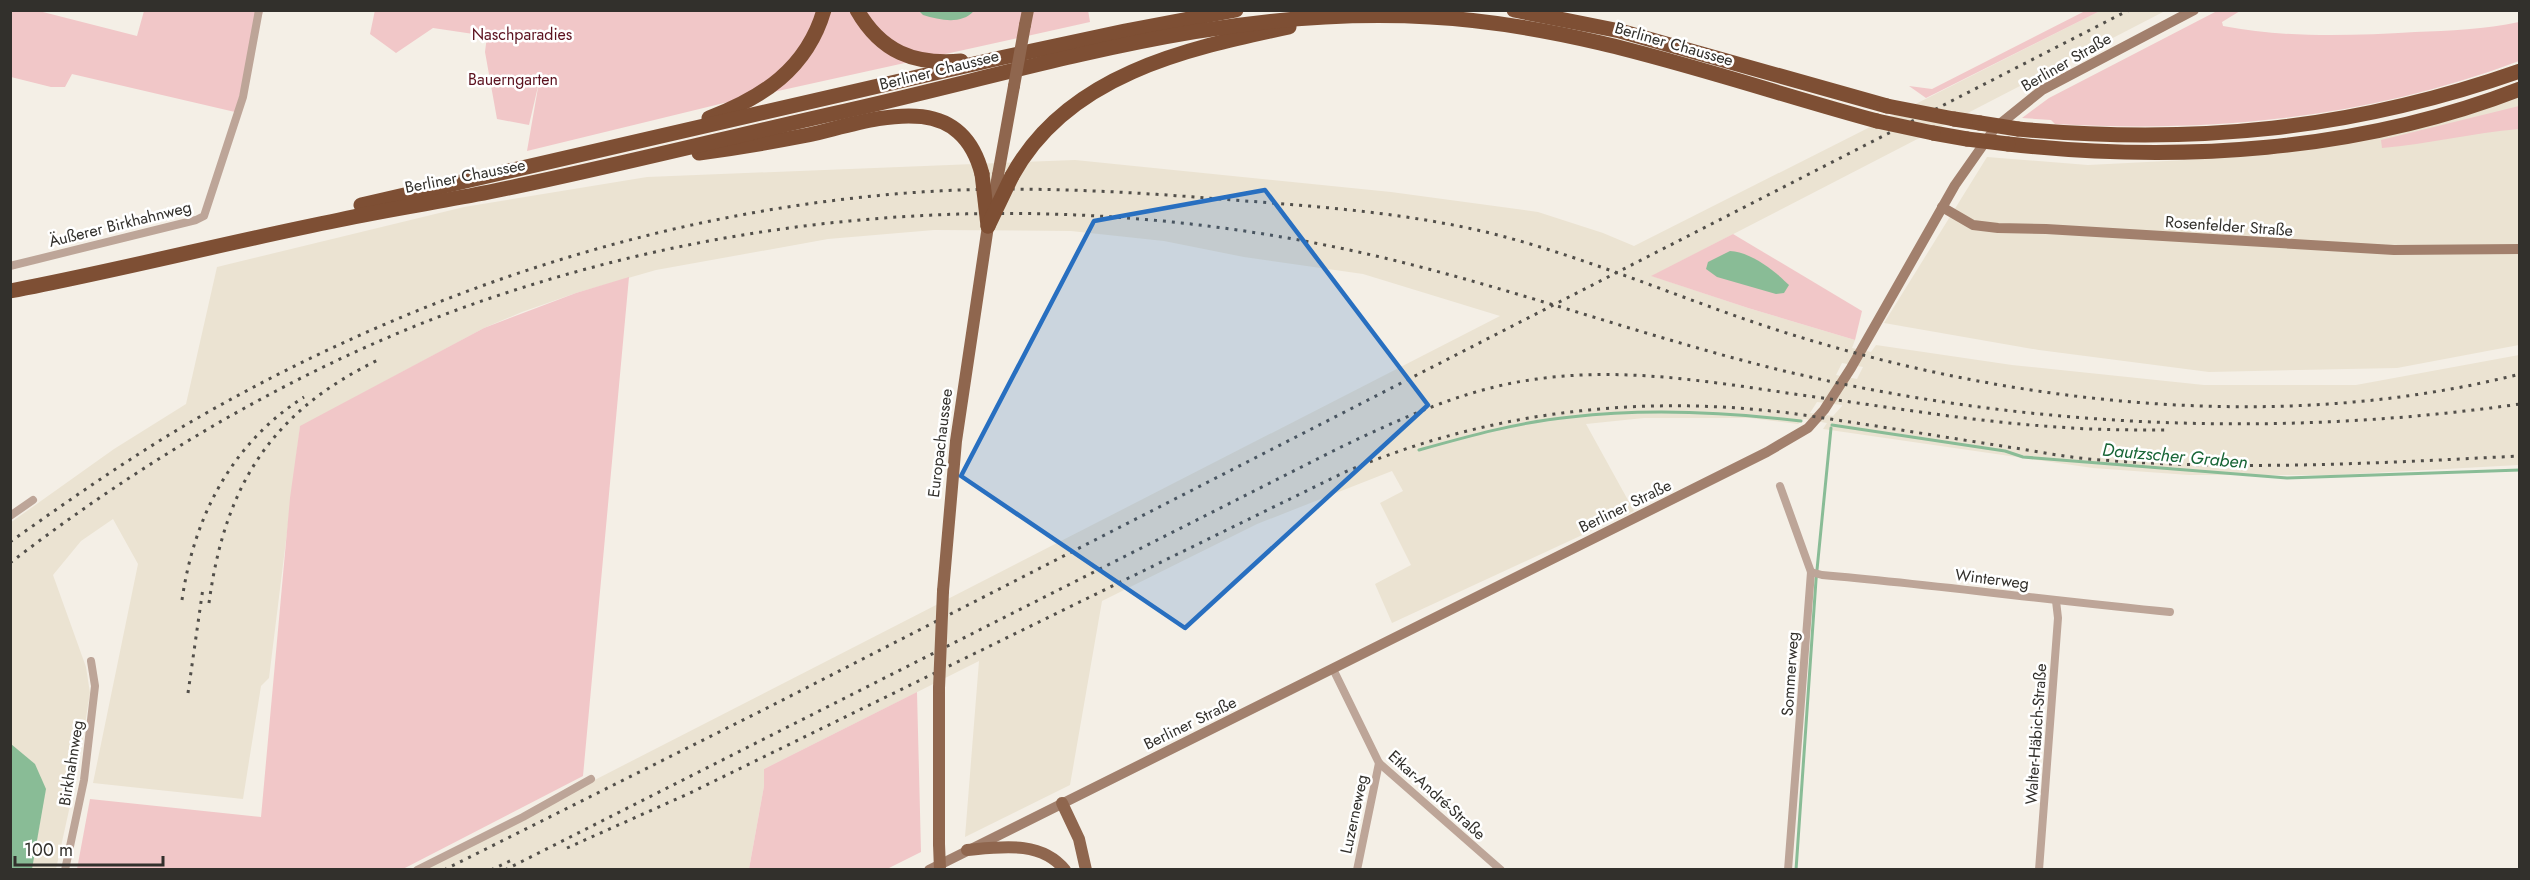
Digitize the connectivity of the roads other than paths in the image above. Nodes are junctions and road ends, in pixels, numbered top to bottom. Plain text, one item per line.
1 (259, 10) edge
2 (824, 10) edge
3 (857, 10) edge
4 (1028, 10) edge
5 (1236, 10) edge
6 (1514, 10) edge
7 (2194, 10) edge
8 (1339, 16) junction
9 (1000, 58) junction
10 (2520, 71) edge
11 (2520, 89) edge
12 (656, 138) junction
13 (636, 158) junction
14 (1005, 175) junction
15 (1942, 207) junction
16 (988, 226) junction
17 (2520, 249) edge
18 (10, 266) edge
19 (10, 283) edge
20 (10, 291) edge
21 (1780, 486) dead end
22 (33, 500) dead end
23 (10, 516) edge
24 (1816, 573) junction
25 (2056, 601) junction
26 (2170, 612) dead end
27 (91, 661) dead end
28 (1333, 669) junction
29 (1379, 763) junction
30 (591, 778) dead end
31 (1062, 803) junction
32 (967, 850) junction
33 (65, 870) edge
34 (417, 870) edge
35 (929, 870) edge
36 (940, 870) edge
37 (1065, 870) edge
38 (1086, 870) edge
39 (1357, 870) edge
40 (1501, 870) edge
41 (1788, 870) edge
42 (2039, 870) edge

1 - 18 street, Äußerer Birkhahnweg
2 - 12 highway
3 - 9 highway
4 - 14 main road, bridge
5 - 9 highway, Berliner Chaussee
6 - 10 highway, Berliner Chaussee, bridge
7 - 15 street, Berliner Straße
8 - 11 highway, Berliner Chaussee, bridge
8 - 13 highway, Berliner Chaussee
8 - 14 highway
9 - 12 highway, Berliner Chaussee
12 - 19 highway, Berliner Chaussee
13 - 16 highway, bridge
13 - 20 highway, Berliner Chaussee
14 - 16 highway, bridge
15 - 17 street, Rosenfelder Straße
15 - 28 street, Berliner Straße
16 - 36 main road, Europachaussee, bridge
21 - 24 street, Sommerweg
22 - 23 street
24 - 25 street, Winterweg
24 - 41 street, Sommerweg
25 - 26 street, Winterweg
25 - 42 street, Walter-Häbich-Straße
27 - 33 street, Birkhahnweg
28 - 29 street, Etkar-André-Straße
28 - 31 street, Berliner Straße
29 - 39 street, Luzerneweg
29 - 40 street, Etkar-André-Straße
30 - 34 street
31 - 32 street, Berliner Straße
31 - 38 main road
32 - 35 street, Berliner Straße
32 - 37 main road

